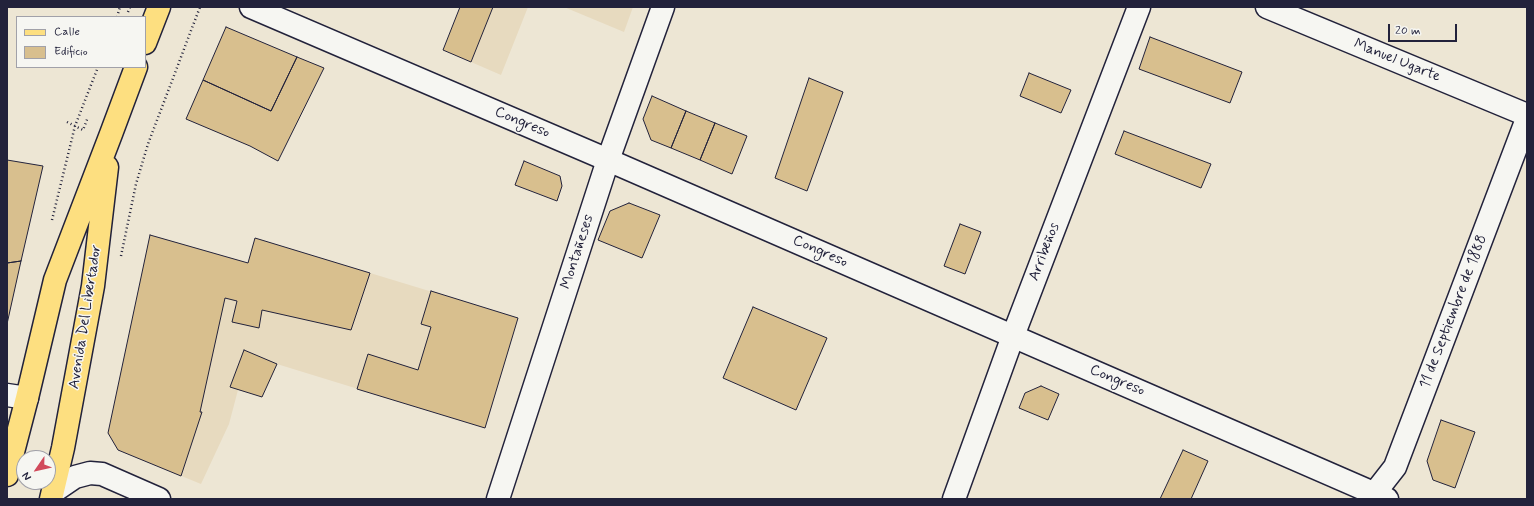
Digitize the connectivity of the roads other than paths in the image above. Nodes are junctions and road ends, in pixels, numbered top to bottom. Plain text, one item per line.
1 (159, 7) edge
2 (251, 7) edge
3 (663, 7) edge
4 (1139, 7) edge
5 (1267, 7) edge
6 (146, 40) edge
7 (136, 68) edge
8 (1527, 115) edge
9 (1527, 119) edge
10 (111, 134) junction
11 (608, 160) junction
12 (1013, 336) junction
13 (17, 397) edge
14 (7, 475) edge
15 (49, 497) edge
16 (1377, 497) edge
17 (159, 499) edge
18 (498, 499) edge
19 (954, 499) edge

1 - 6 main road
2 - 11 street, Congreso
3 - 11 street, Montañeses
4 - 12 street, Arribeños
5 - 8 street, Manuel Ugarte
7 - 10 main road, Avenida Del Libertador
9 - 16 street, 11 de Septiembre de 1888
10 - 13 main road, Avenida Del Libertador
10 - 15 main road, Avenida Del Libertador
11 - 12 street, Congreso
11 - 18 street, Montañeses
12 - 16 street, Congreso
12 - 19 street, Arribeños
13 - 14 main road, Avenida Del Libertador
15 - 17 street

